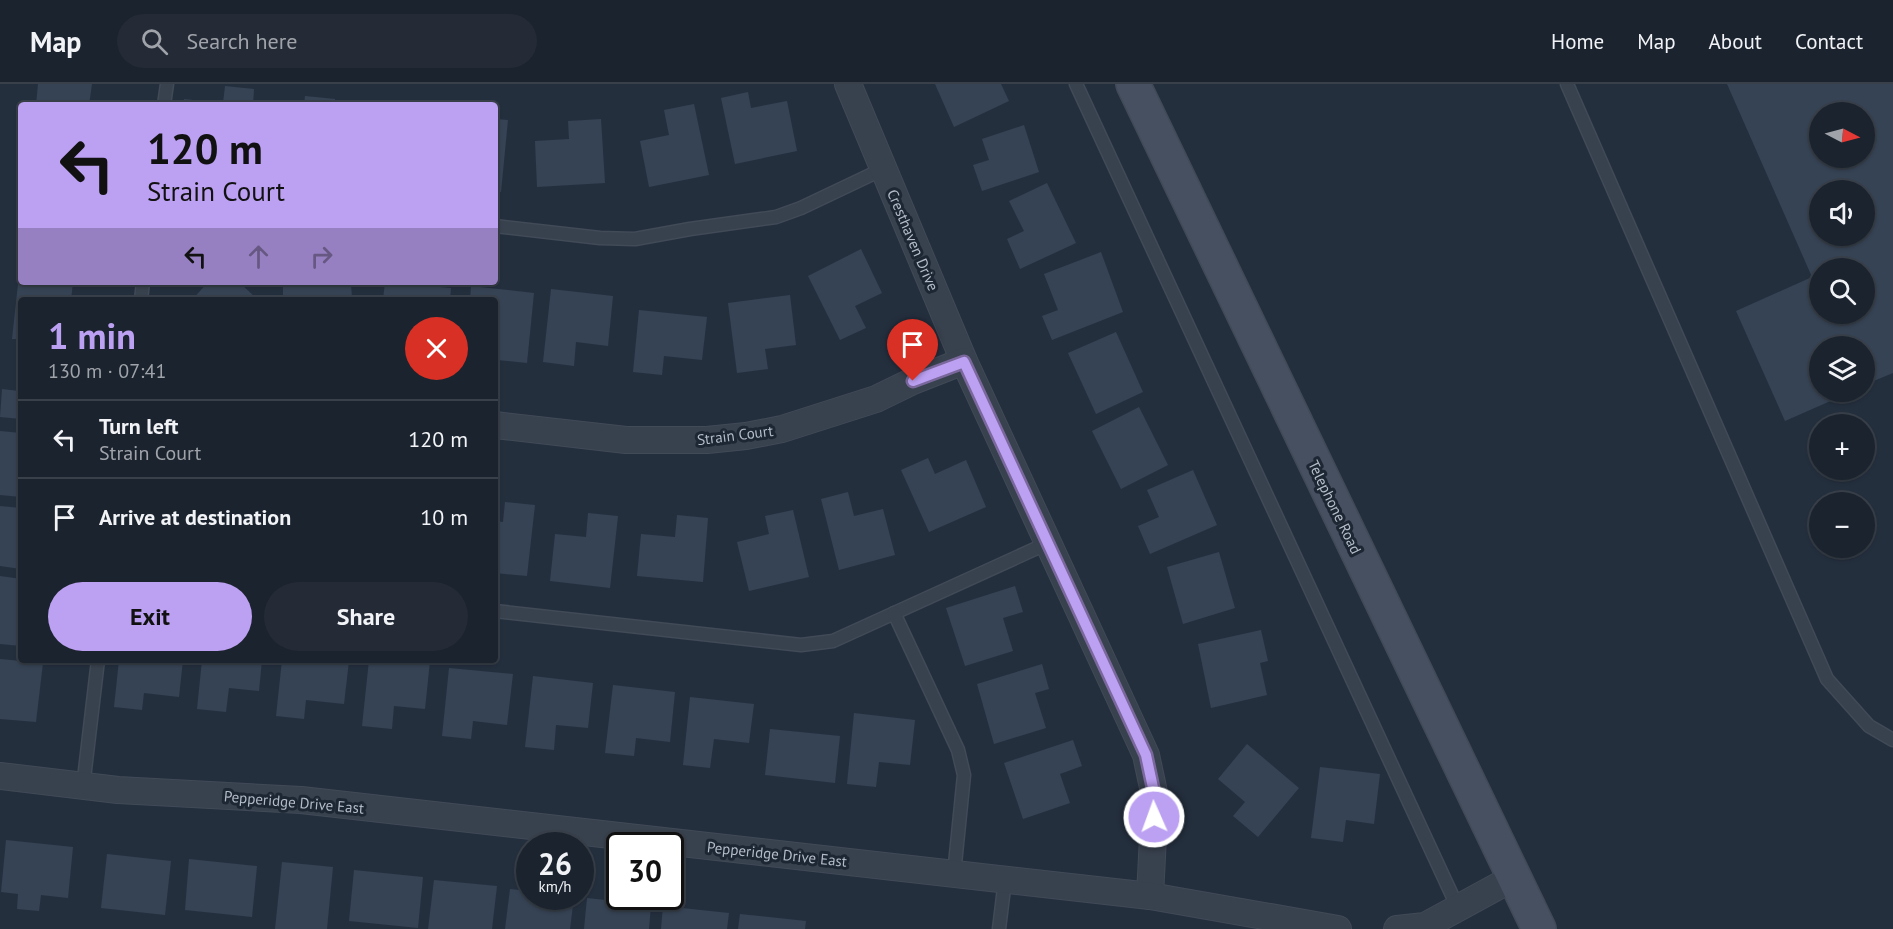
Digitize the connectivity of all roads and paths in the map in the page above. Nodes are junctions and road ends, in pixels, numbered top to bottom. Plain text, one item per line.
1 (167, 84) edge
2 (848, 84) edge
3 (1076, 84) edge
4 (1133, 84) edge
5 (1567, 84) edge
6 (164, 102) edge
7 (883, 169) junction
8 (498, 226) edge
9 (964, 362) junction
10 (498, 425) edge
11 (1048, 543) junction
12 (498, 611) edge
13 (894, 613) junction
14 (98, 663) edge
15 (1893, 740) edge
16 (0, 776) edge
17 (83, 787) junction
18 (954, 874) junction
19 (1513, 878) junction
20 (1005, 880) junction
21 (1150, 896) junction
22 (1458, 908) junction
23 (999, 929) edge
24 (1338, 929) edge
25 (1397, 929) edge
26 (1539, 929) edge

1 - 6 lane
2 - 7 street, Cresthaven Drive
3 - 22 lane
4 - 19 main road, Telephone Road
5 - 15 lane
7 - 8 lane
7 - 9 street, Cresthaven Drive
9 - 10 street, Strain Court
9 - 11 street, Cresthaven Drive
11 - 13 lane
11 - 21 street, Cresthaven Drive
12 - 13 lane
13 - 18 lane
14 - 17 lane
16 - 17 street, Pepperidge Drive East
17 - 18 street, Pepperidge Drive East
18 - 20 street, Pepperidge Drive East
19 - 22 street
19 - 26 main road, Telephone Road
20 - 21 street, Pepperidge Drive East
20 - 23 lane
21 - 24 street, Pepperidge Drive East
22 - 25 street

